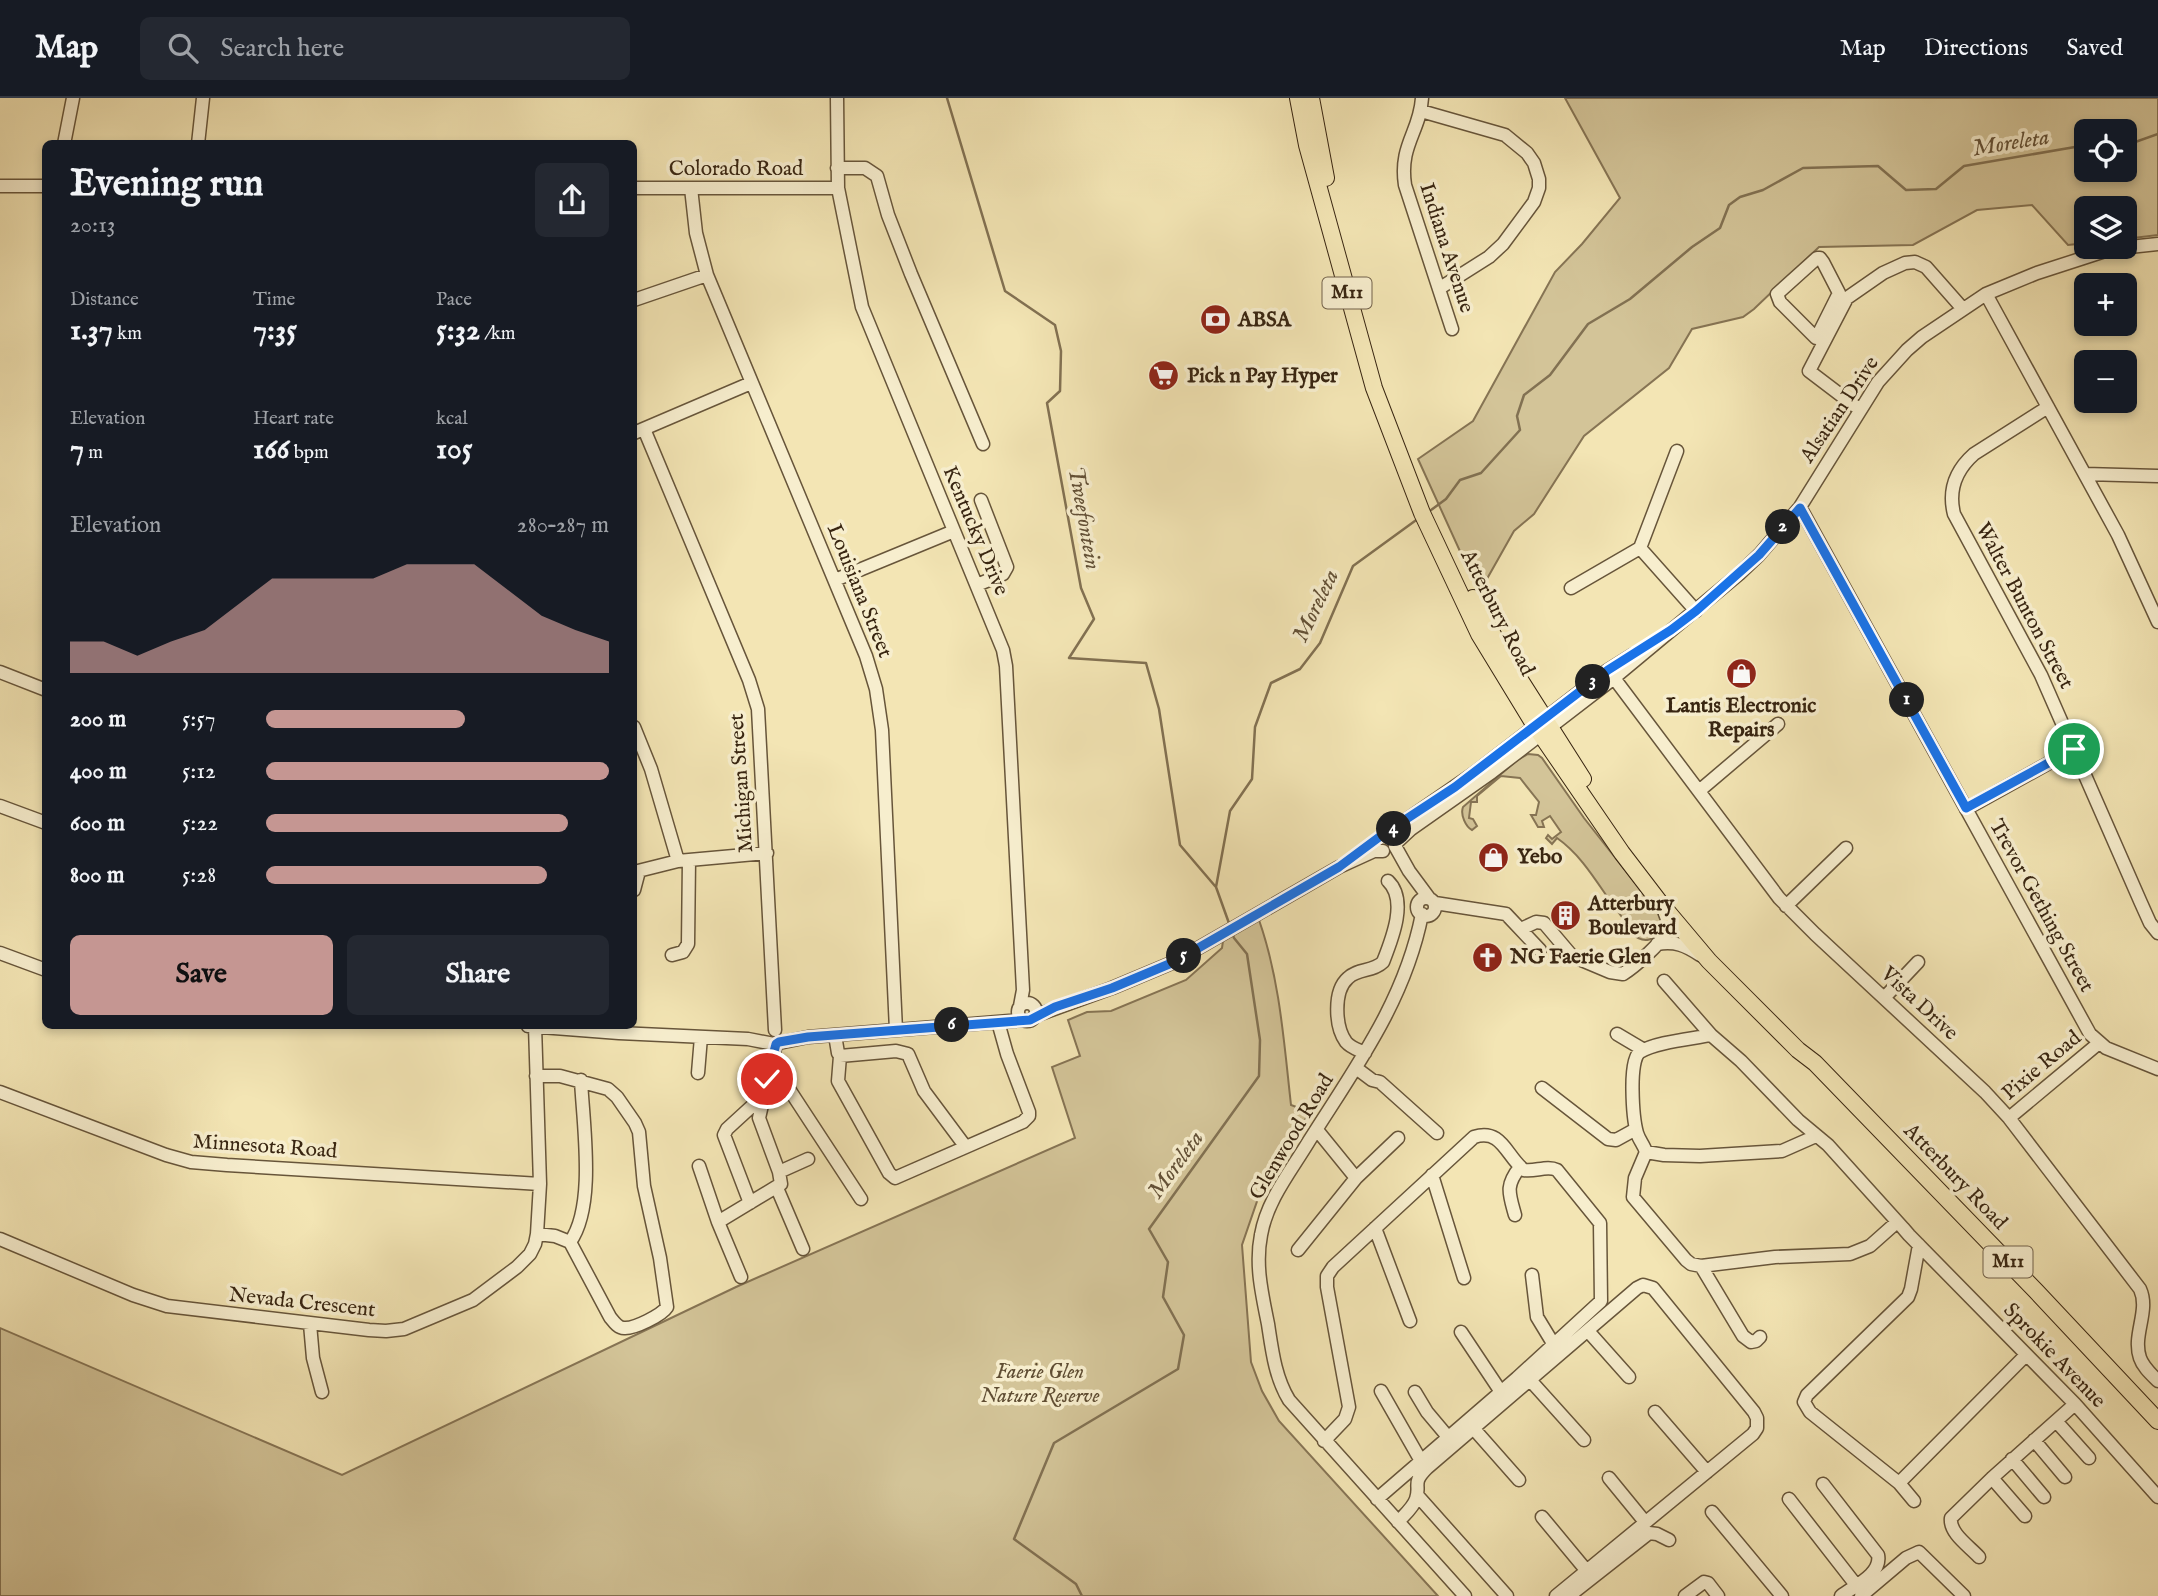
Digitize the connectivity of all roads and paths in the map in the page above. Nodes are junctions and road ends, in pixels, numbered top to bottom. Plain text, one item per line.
1 (73, 98) edge
2 (204, 98) edge
3 (837, 98) edge
4 (1298, 98) edge
5 (1311, 98) edge
6 (1422, 105) edge
7 (65, 140) edge
8 (199, 140) edge
9 (837, 169) junction
10 (0, 186) edge
11 (42, 186) edge
12 (637, 188) edge
13 (691, 188) junction
14 (838, 188) junction
15 (2158, 244) edge
16 (707, 275) junction
17 (1440, 288) junction
18 (1986, 294) junction
19 (637, 299) edge
20 (1963, 309) junction
21 (1452, 329) dead end
22 (1816, 338) junction
23 (1810, 370) junction
24 (751, 383) junction
25 (2048, 407) junction
26 (1859, 409) junction
27 (639, 431) edge
28 (983, 444) dead end
29 (1677, 451) dead end
30 (2085, 474) junction
31 (2158, 476) edge
32 (1417, 489) junction
33 (981, 500) dead end
34 (1800, 508) junction
35 (954, 531) junction
36 (1640, 548) junction
37 (835, 580) junction
38 (977, 585) junction
39 (1570, 588) dead end
40 (1696, 611) junction
41 (2158, 622) edge
42 (0, 673) edge
43 (1611, 674) junction
44 (42, 689) edge
45 (1778, 724) dead end
46 (1542, 726) junction
47 (637, 734) edge
48 (2074, 749) junction
49 (1699, 791) junction
50 (0, 806) edge
51 (1966, 808) junction
52 (42, 822) edge
53 (1387, 844) junction
54 (1846, 848) dead end
55 (766, 853) junction
56 (684, 861) junction
57 (637, 872) edge
58 (1388, 881) dead end
59 (1661, 904) junction
60 (1786, 906) junction
61 (1428, 907) junction
62 (1521, 929) junction
63 (2158, 933) edge
64 (1657, 944) junction
65 (1540, 950) dead end
66 (0, 953) edge
67 (672, 956) dead end
68 (1709, 961) junction
69 (1918, 962) dead end
70 (42, 969) edge
71 (1664, 981) dead end
72 (1884, 998) junction
73 (1026, 1010) junction
74 (998, 1022) junction
75 (535, 1029) edge
76 (580, 1029) edge
77 (896, 1030) junction
78 (1617, 1034) dead end
79 (835, 1035) junction
80 (1711, 1035) junction
81 (701, 1037) junction
82 (774, 1038) junction
83 (2099, 1044) junction
84 (1644, 1051) junction
85 (1365, 1054) junction
86 (840, 1056) junction
87 (1815, 1063) junction
88 (1356, 1068) junction
89 (2158, 1069) edge
90 (698, 1073) dead end
91 (536, 1076) junction
92 (767, 1079) junction
93 (581, 1080) junction
94 (1542, 1088) dead end
95 (0, 1092) edge
96 (764, 1096) junction
97 (2009, 1118) junction
98 (1317, 1129) junction
99 (1636, 1129) junction
100 (1437, 1133) dead end
101 (1816, 1136) junction
102 (1398, 1138) dead end
103 (965, 1146) junction
104 (1646, 1153) junction
105 (808, 1159) dead end
106 (699, 1167) dead end
107 (1520, 1167) junction
108 (779, 1172) junction
109 (1432, 1175) junction
110 (1356, 1178) junction
111 (540, 1184) junction
112 (777, 1188) junction
113 (861, 1199) dead end
114 (750, 1203) junction
115 (1515, 1215) dead end
116 (718, 1222) junction
117 (1897, 1222) junction
118 (1375, 1228) junction
119 (537, 1234) junction
120 (0, 1239) edge
121 (570, 1242) junction
122 (1919, 1245) junction
123 (803, 1249) dead end
124 (1298, 1250) dead end
125 (1701, 1266) junction
126 (1532, 1275) dead end
127 (741, 1277) dead end
128 (1464, 1278) dead end
129 (1410, 1321) dead end
130 (310, 1324) junction
131 (1588, 1331) junction
132 (1461, 1332) dead end
133 (1760, 1337) dead end
134 (1554, 1345) junction
135 (2026, 1355) junction
136 (1629, 1377) dead end
137 (1530, 1380) junction
138 (2158, 1381) edge
139 (1381, 1391) dead end
140 (322, 1392) dead end
141 (1415, 1392) dead end
142 (1501, 1392) junction
143 (2075, 1404) junction
144 (1655, 1412) dead end
145 (2155, 1420) edge
146 (2056, 1422) junction
147 (1474, 1429) junction
148 (1448, 1437) junction
149 (1584, 1440) dead end
150 (2034, 1440) junction
151 (1324, 1441) junction
152 (2089, 1458) dead end
153 (2012, 1459) junction
154 (1421, 1461) junction
155 (1707, 1472) junction
156 (2065, 1477) dead end
157 (1609, 1478) dead end
158 (1992, 1478) junction
159 (1519, 1480) dead end
160 (1823, 1483) dead end
161 (1899, 1483) junction
162 (1417, 1495) junction
163 (2044, 1497) dead end
164 (2158, 1497) edge
165 (1377, 1499) junction
166 (1789, 1499) dead end
167 (1914, 1501) dead end
168 (1712, 1512) dead end
169 (2025, 1516) dead end
170 (1542, 1517) dead end
171 (1398, 1522) junction
172 (1645, 1522) junction
173 (1669, 1540) dead end
174 (1979, 1557) dead end
175 (1586, 1570) junction
176 (1859, 1590) edge
177 (1876, 1591) edge
178 (1465, 1596) edge
179 (1507, 1596) edge
180 (1556, 1596) edge
181 (1569, 1596) edge
182 (1685, 1596) edge
183 (1718, 1596) edge
184 (1782, 1596) edge
185 (1841, 1596) edge
186 (1964, 1596) edge

1 - 7 street
2 - 8 street
3 - 9 street, Kentucky Drive
4 - 32 main road, Atterbury Road / M11
5 - 32 main road, Atterbury Road / M11
6 - 17 street, Indiana Avenue
6 - 17 street
9 - 14 street, Kentucky Drive
9 - 28 street
10 - 11 street
12 - 13 street, Colorado Road
13 - 14 street, Colorado Road
13 - 16 street, Louisiana Street
14 - 35 street, Kentucky Drive
15 - 18 street, Alsatian Drive
16 - 19 street
16 - 24 street, Louisiana Street
17 - 21 street, Indiana Avenue
18 - 20 street, Alsatian Drive
18 - 25 street
20 - 23 street
20 - 26 street, Alsatian Drive
22 - 22 street
22 - 23 street
23 - 26 street
24 - 27 street
24 - 37 street, Louisiana Street
25 - 30 street
25 - 48 street, Walter Bunton Street
26 - 34 street, Alsatian Drive
27 - 55 street, Michigan Street
29 - 36 street
30 - 31 street
30 - 41 street
32 - 46 main road, Atterbury Road / M11
33 - 38 street
34 - 40 street, Alsatian Drive
34 - 51 street, Trevor Gething Street
35 - 37 street
35 - 38 street, Kentucky Drive
36 - 39 street
36 - 40 street
37 - 77 street, Louisiana Street
38 - 73 street, Kentucky Drive
40 - 43 street, Alsatian Drive
42 - 44 street
43 - 46 street, Alsatian Drive
43 - 49 street, Vista Drive
45 - 49 street
46 - 53 street, Alsatian Drive
46 - 59 main road, Atterbury Road / M11
46 - 87 main road, Atterbury Road / M11
47 - 56 street
48 - 51 street
48 - 63 street, Walter Bunton Street
49 - 60 street, Vista Drive
50 - 52 street
51 - 83 street, Trevor Gething Street
53 - 61 street
53 - 73 street, Alsatian Drive
54 - 60 street
55 - 56 street
55 - 82 street, Michigan Street
56 - 57 street
56 - 67 street
58 - 85 street
59 - 64 street
59 - 68 main road, Atterbury Road / M11
60 - 72 street, Vista Drive
61 - 62 street
61 - 85 street, Glenwood Road
62 - 64 street
62 - 65 street
64 - 68 street
66 - 70 street
68 - 87 main road, Atterbury Road / M11
69 - 72 street
71 - 80 street, Sprokie Avenue
72 - 97 street, Vista Drive
73 - 74 street, Alsatian Drive
74 - 77 street
74 - 103 street
75 - 91 street, Nevada Crescent
76 - 81 street
77 - 79 street
78 - 84 street
79 - 82 street
79 - 86 street
80 - 84 street
80 - 101 street, Sprokie Avenue
81 - 82 street
81 - 90 street
82 - 92 street, Michigan Street
83 - 89 street
83 - 97 street, Pixie Road
84 - 99 street
85 - 88 street, Glenwood Road
86 - 103 street
86 - 103 street
87 - 145 main road, Atterbury Road / M11
88 - 98 street, Glenwood Road
88 - 100 street
91 - 93 street
91 - 111 street, Nevada Crescent
92 - 96 street, Michigan Street
92 - 113 street
93 - 121 street
93 - 121 street
94 - 99 street
95 - 111 street, Minnesota Road
96 - 108 street, Michigan Street
96 - 114 street
97 - 138 street, Vista Drive
98 - 110 street
98 - 151 street, Glenwood Road
99 - 104 street
101 - 104 street
101 - 117 street, Sprokie Avenue
102 - 110 street
104 - 125 street
105 - 108 street
106 - 116 street
107 - 109 street
107 - 115 street
107 - 134 street
108 - 112 street
109 - 118 street
109 - 128 street
110 - 124 street
111 - 119 street, Nevada Crescent
112 - 114 street
112 - 123 street
114 - 116 street
116 - 127 street
117 - 122 street, Sprokie Avenue
117 - 125 street
118 - 129 street
118 - 151 street
119 - 121 street
119 - 130 street, Nevada Crescent
120 - 130 street, Nevada Crescent
122 - 135 street, Sprokie Avenue
122 - 161 street
125 - 133 street
126 - 134 street
130 - 140 street
131 - 136 street
131 - 137 street
131 - 155 street
132 - 142 street
134 - 142 street
135 - 143 street, Sprokie Avenue
135 - 161 street
137 - 147 street
137 - 149 street
139 - 154 street
141 - 148 street
142 - 148 street
143 - 146 street
143 - 164 street, Sprokie Avenue
144 - 155 street
146 - 150 street
146 - 152 street
147 - 159 street
147 - 162 street
148 - 154 street
150 - 153 street
150 - 156 street
151 - 165 street, Glenwood Road
153 - 158 street
153 - 163 street
154 - 165 street
155 - 172 street
157 - 172 street
158 - 169 street
158 - 174 street
160 - 176 street
161 - 167 street
162 - 171 street
162 - 179 street
165 - 171 street, Glenwood Road
166 - 176 street
168 - 184 street
170 - 175 street
171 - 178 street, Glenwood Road
172 - 175 street
173 - 181 street
175 - 180 street
176 - 177 street
176 - 185 street
177 - 186 street
182 - 183 street

